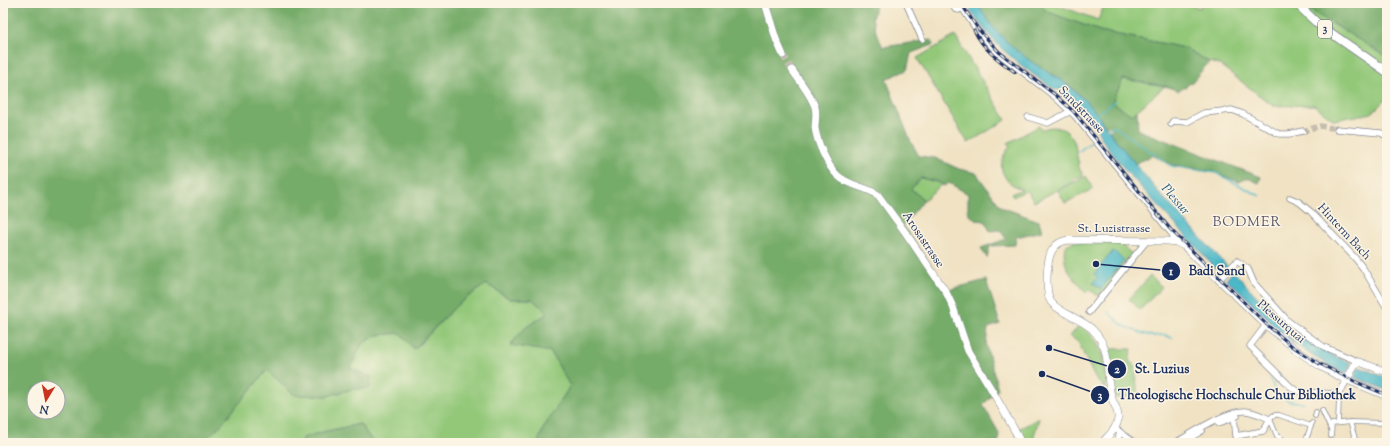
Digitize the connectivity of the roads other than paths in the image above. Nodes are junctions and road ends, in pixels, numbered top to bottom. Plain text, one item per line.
1 (765, 3) edge
2 (906, 3) edge
3 (952, 3) edge
4 (1296, 3) edge
5 (961, 6) edge
6 (922, 39) dead end
7 (783, 55) tunnel mouth
8 (792, 70) tunnel mouth
9 (1387, 72) edge
10 (1070, 112) junction
11 (1028, 117) dead end
12 (1171, 124) dead end
13 (1337, 129) tunnel mouth
14 (1303, 131) tunnel mouth
15 (1387, 136) edge
16 (1290, 198) dead end
17 (1145, 240) junction
18 (1176, 242) junction
19 (1220, 278) junction
20 (1387, 308) edge
21 (1090, 312) dead end
22 (1266, 325) junction
23 (1357, 363) junction
24 (1387, 372) edge
25 (1348, 378) junction
26 (1339, 396) junction
27 (1387, 396) edge
28 (1322, 410) dead end
29 (1252, 413) junction
30 (1234, 416) junction
31 (1270, 419) junction
32 (1350, 422) junction
33 (1338, 423) junction
34 (1387, 423) edge
35 (1117, 430) junction
36 (1331, 430) junction
37 (1203, 431) joint
38 (1236, 436) junction
39 (1331, 436) dead end
40 (1288, 442) edge
41 (1306, 442) edge
42 (1021, 443) edge
43 (1102, 443) edge
44 (1117, 443) edge
45 (1135, 443) edge
46 (1175, 443) edge
47 (1183, 443) edge
48 (1236, 443) edge
49 (1313, 443) edge
50 (1356, 443) edge

1 - 7 main road
2 - 6 street
3 - 5 street
4 - 9 main road, 3
5 - 10 street, Sandstrasse
8 - 42 main road, Arosastrasse
10 - 11 street
10 - 18 street, Sandstrasse
12 - 14 street
13 - 15 street
16 - 20 street, Hinterm Bach
17 - 18 main road, St. Luzistrasse
17 - 21 street
17 - 35 main road, St. Luzistrasse
18 - 19 main road, Plessurquai
19 - 22 main road, Plessurquai
19 - 23 street
22 - 25 main road, Plessurquai
22 - 26 street
23 - 24 main road
23 - 25 main road
25 - 26 street
25 - 27 main road, Plessurquai
26 - 33 street
28 - 36 street
29 - 30 street
29 - 31 street
29 - 46 street
30 - 37 street
30 - 38 street
31 - 38 street
31 - 40 street
31 - 41 street
32 - 33 street
32 - 34 street
32 - 50 street
33 - 36 street
35 - 43 main road
35 - 44 street
35 - 45 street
36 - 39 street
37 - 47 street
38 - 48 street
41 - 49 street

